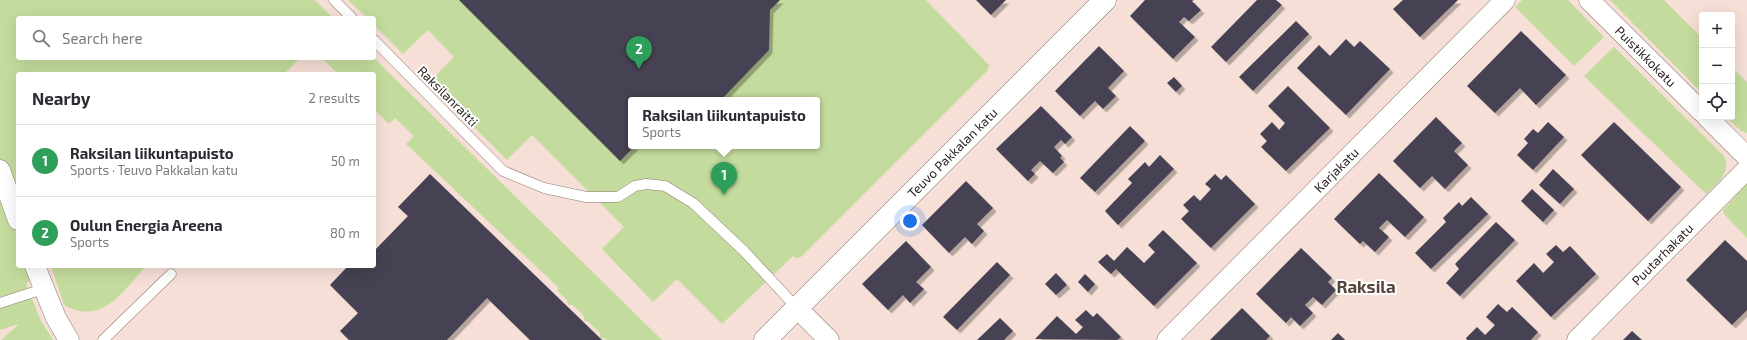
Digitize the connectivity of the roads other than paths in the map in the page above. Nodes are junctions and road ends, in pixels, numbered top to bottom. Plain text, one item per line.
1 (334, 0) edge
2 (1105, 0) edge
3 (1506, 0) edge
4 (1590, 0) edge
5 (350, 16) edge
6 (376, 42) edge
7 (1699, 109) edge
8 (1710, 120) edge
9 (1747, 157) edge
10 (1747, 169) edge
11 (0, 170) edge
12 (16, 214) edge
13 (36, 268) edge
14 (171, 274) dead end
15 (43, 289) junction
16 (0, 303) edge
17 (798, 309) junction
18 (69, 340) edge
19 (103, 340) edge
20 (765, 340) edge
21 (829, 340) edge
22 (1167, 340) edge
23 (1577, 340) edge

1 - 5 lane
2 - 17 street, Teuvo Pakkalan katu
3 - 22 street, Karjakatu
4 - 7 street, Puistikkokatu
6 - 17 lane, Raksilanraitti
8 - 9 street
10 - 23 street, Puutarhakatu
11 - 12 street
13 - 15 street
14 - 19 lane
15 - 16 lane
15 - 18 street
17 - 20 street, Teuvo Pakkalan katu
17 - 21 street

